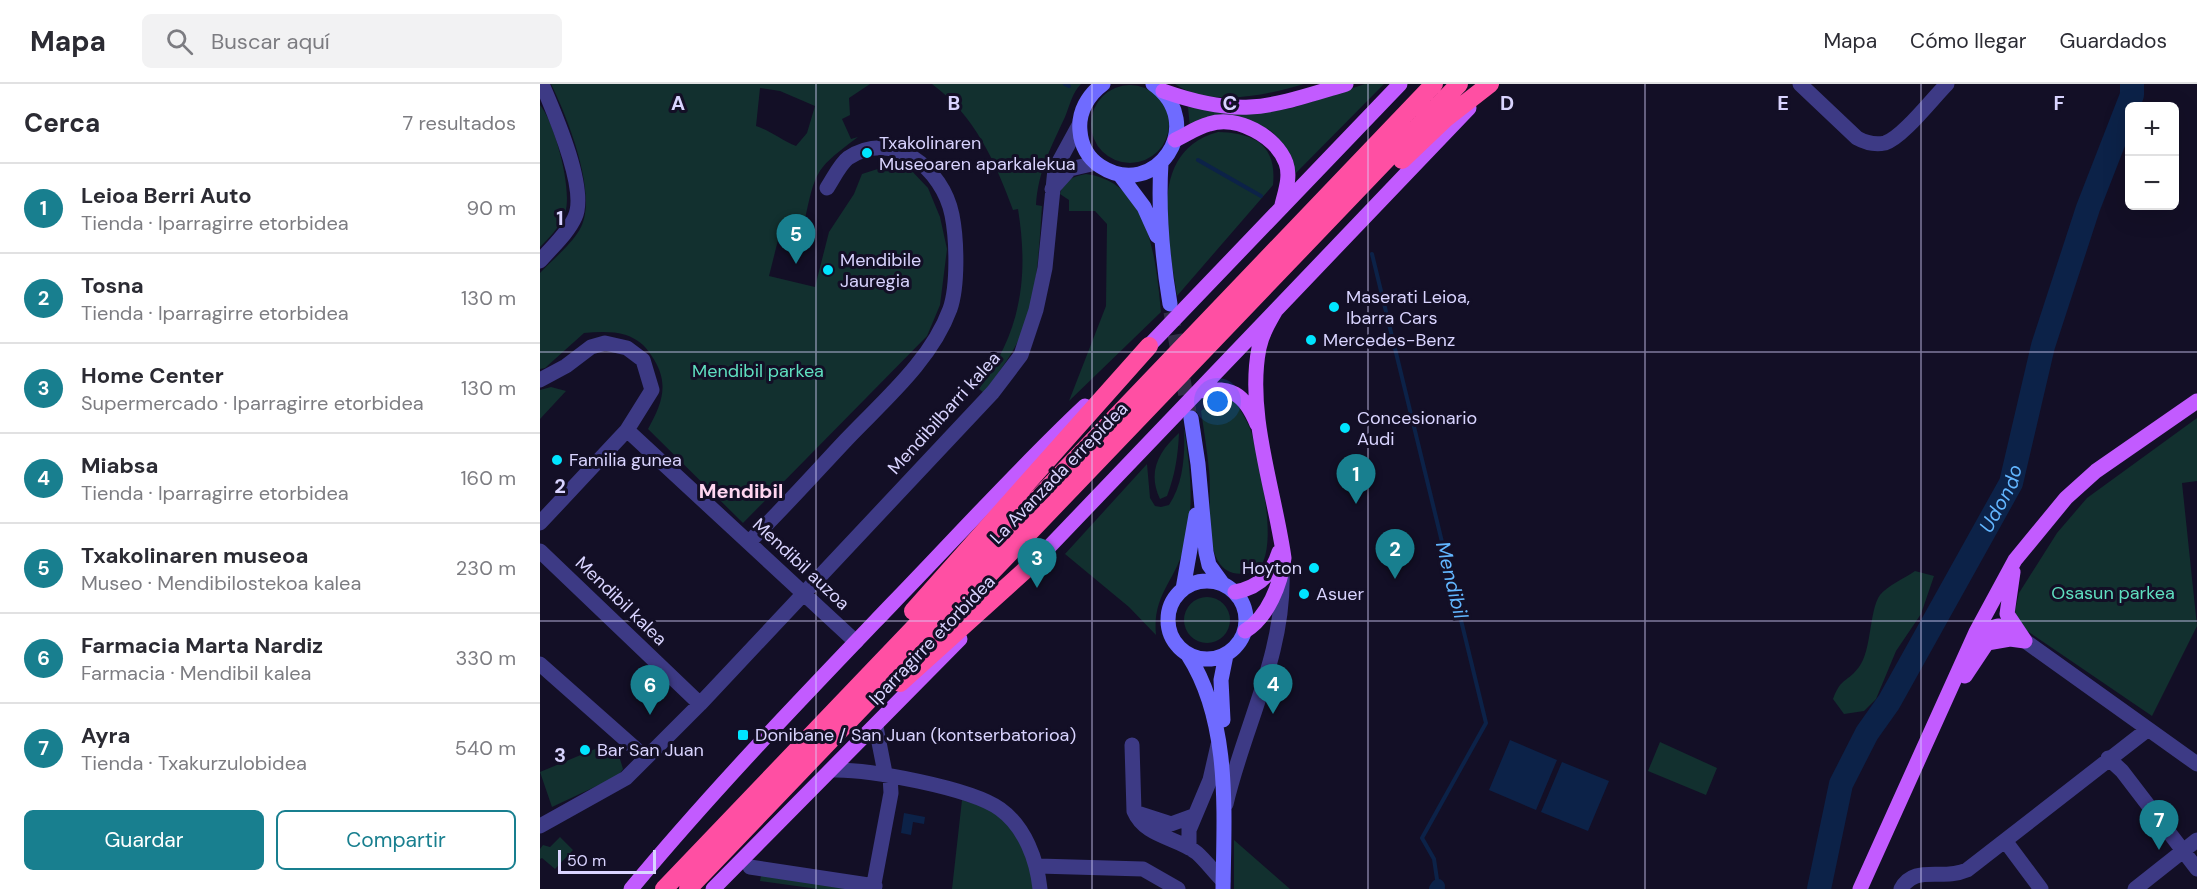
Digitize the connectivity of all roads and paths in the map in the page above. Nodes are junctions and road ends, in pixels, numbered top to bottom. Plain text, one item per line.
1 (542, 84) edge
2 (1103, 84) edge
3 (1346, 84) edge
4 (1400, 84) edge
5 (1434, 84) edge
6 (1459, 84) edge
7 (1491, 84) edge
8 (1800, 84) edge
9 (1947, 84) edge
10 (1158, 88) edge
11 (1079, 125) junction
12 (1175, 141) junction
13 (1096, 163) junction
14 (1161, 163) junction
15 (1119, 175) junction
16 (827, 188) dead end
17 (1052, 189) junction
18 (1281, 207) junction
19 (1161, 244) junction
20 (540, 261) edge
21 (1170, 304) tunnel mouth
22 (1249, 306) junction
23 (1276, 310) junction
24 (1149, 346) junction
25 (540, 380) edge
26 (1199, 391) junction
27 (2197, 401) edge
28 (1191, 418) tunnel mouth
29 (627, 430) junction
30 (1261, 435) junction
31 (1198, 464) junction
32 (540, 523) edge
33 (749, 542) junction
34 (1282, 544) junction
35 (540, 551) edge
36 (2015, 560) junction
37 (1034, 563) junction
38 (1282, 572) junction
39 (1222, 584) junction
40 (1183, 589) junction
41 (1235, 592) junction
42 (805, 594) junction
43 (1245, 631) junction
44 (1976, 632) junction
45 (2020, 634) junction
46 (856, 642) junction
47 (1188, 655) junction
48 (1226, 655) junction
49 (540, 663) edge
50 (700, 704) junction
51 (2147, 730) junction
52 (877, 734) junction
53 (1218, 740) junction
54 (1927, 740) junction
55 (801, 745) junction
56 (1131, 745) dead end
57 (645, 756) junction
58 (2108, 758) junction
59 (2197, 764) edge
60 (853, 769) junction
61 (832, 770) junction
62 (888, 774) junction
63 (789, 783) junction
64 (1134, 811) junction
65 (1193, 816) junction
66 (1223, 818) junction
67 (540, 826) edge
68 (2197, 840) edge
69 (2006, 842) junction
70 (1192, 850) junction
71 (2183, 850) junction
72 (1223, 851) junction
73 (1038, 866) junction
74 (750, 867) dead end
75 (2197, 869) edge
76 (1223, 885) edge
77 (874, 887) edge
78 (631, 889) edge
79 (664, 889) edge
80 (688, 889) edge
81 (712, 889) edge
82 (1040, 889) edge
83 (1178, 889) edge
84 (1860, 889) edge
85 (1901, 889) edge
86 (2041, 889) edge
87 (2135, 889) edge

1 - 20 street
2 - 11 street
3 - 10 main road
4 - 18 main road
5 - 55 highway, La Avanzada errepidea
6 - 22 highway, La Avanzada errepidea
7 - 22 highway
7 - 23 main road, Iparragirre etorbidea
8 - 9 street
10 - 12 street
11 - 13 street
11 - 17 street, Mendibilbarri kalea
12 - 14 street
12 - 18 main road
13 - 15 street
13 - 17 street
14 - 15 street
14 - 19 street
15 - 19 street
16 - 33 street
17 - 42 street, Mendibilbarri kalea
18 - 24 main road
19 - 21 street
22 - 63 highway, La Avanzada errepidea
23 - 26 main road, Iparragirre etorbidea
23 - 30 main road
24 - 46 main road
24 - 55 highway
25 - 29 street
26 - 30 main road
26 - 37 main road, Iparragirre etorbidea
27 - 36 main road
28 - 31 street
29 - 32 street
29 - 33 street, Mendibil auzoa
30 - 34 main road
31 - 39 street
31 - 40 street
33 - 42 street, Mendibil auzoa
34 - 38 main road
34 - 41 main road
35 - 50 street, Mendibil kalea
36 - 44 main road
36 - 45 main road
37 - 52 main road, Iparragirre etorbidea
37 - 63 highway
38 - 43 main road
38 - 66 street
39 - 40 street
39 - 41 street
40 - 47 street
41 - 43 street
42 - 46 street, Mendibil auzoa
42 - 50 street
43 - 48 street
44 - 45 main road
44 - 54 main road
45 - 51 street
45 - 54 main road
46 - 78 main road
47 - 48 street
47 - 53 street
48 - 66 street
49 - 57 street
50 - 57 street
51 - 58 street
51 - 59 street
52 - 60 street
52 - 61 main road, Iparragirre etorbidea
52 - 62 street
53 - 65 street
53 - 66 street
54 - 84 main road
55 - 79 highway, La Avanzada errepidea
56 - 64 street
57 - 67 street
58 - 69 street
58 - 71 street
60 - 61 street
60 - 62 street
61 - 81 main road, Iparragirre etorbidea
62 - 73 street
62 - 77 street
63 - 80 highway, La Avanzada errepidea
64 - 65 street
64 - 70 street
65 - 70 street
66 - 72 street
68 - 71 street
69 - 85 street
69 - 86 street
70 - 72 street
70 - 76 street
71 - 75 street
71 - 87 street
72 - 76 street
73 - 82 street
73 - 83 street
74 - 77 street

